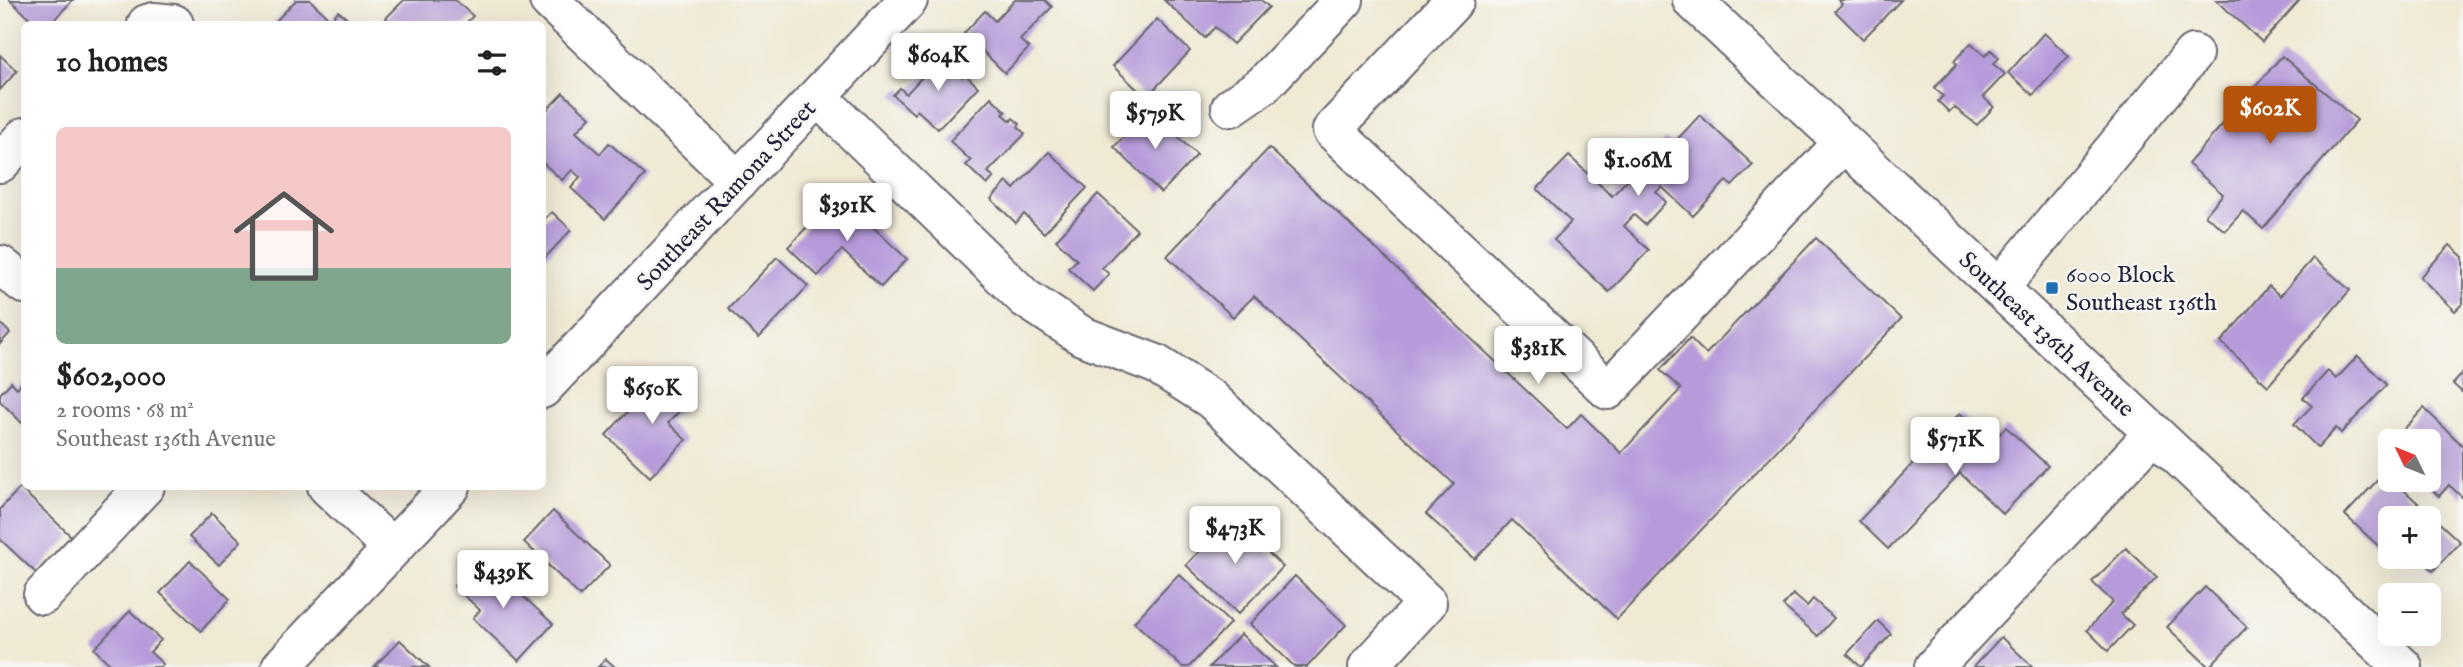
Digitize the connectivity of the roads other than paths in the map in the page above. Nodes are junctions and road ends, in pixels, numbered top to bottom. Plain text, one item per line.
1 (549, 0) edge
2 (908, 0) edge
3 (1344, 0) edge
4 (1455, 0) edge
5 (1703, 4) edge
6 (2193, 54) dead end
7 (818, 97) junction
8 (1231, 107) dead end
9 (21, 140) edge
10 (1843, 143) junction
11 (0, 163) edge
12 (738, 181) junction
13 (0, 265) edge
14 (21, 282) edge
15 (1999, 288) junction
16 (546, 385) edge
17 (2153, 434) junction
18 (141, 490) edge
19 (331, 490) edge
20 (446, 490) edge
21 (392, 548) junction
22 (43, 595) dead end
23 (281, 667) edge
24 (1368, 667) edge
25 (1934, 667) edge
26 (2403, 667) edge

1 - 12 street
2 - 7 street, Southeast Ramona Street
3 - 8 street
4 - 10 street
5 - 10 street, Southeast 136th Avenue
6 - 15 street
7 - 12 street, Southeast Ramona Street
7 - 24 street
9 - 11 street
10 - 15 street, Southeast 136th Avenue
12 - 16 street, Southeast Ramona Street
13 - 14 street
15 - 17 street, Southeast 136th Avenue
17 - 25 street
17 - 26 street, Southeast 136th Avenue
18 - 22 street
19 - 21 street
20 - 21 street
21 - 23 street

